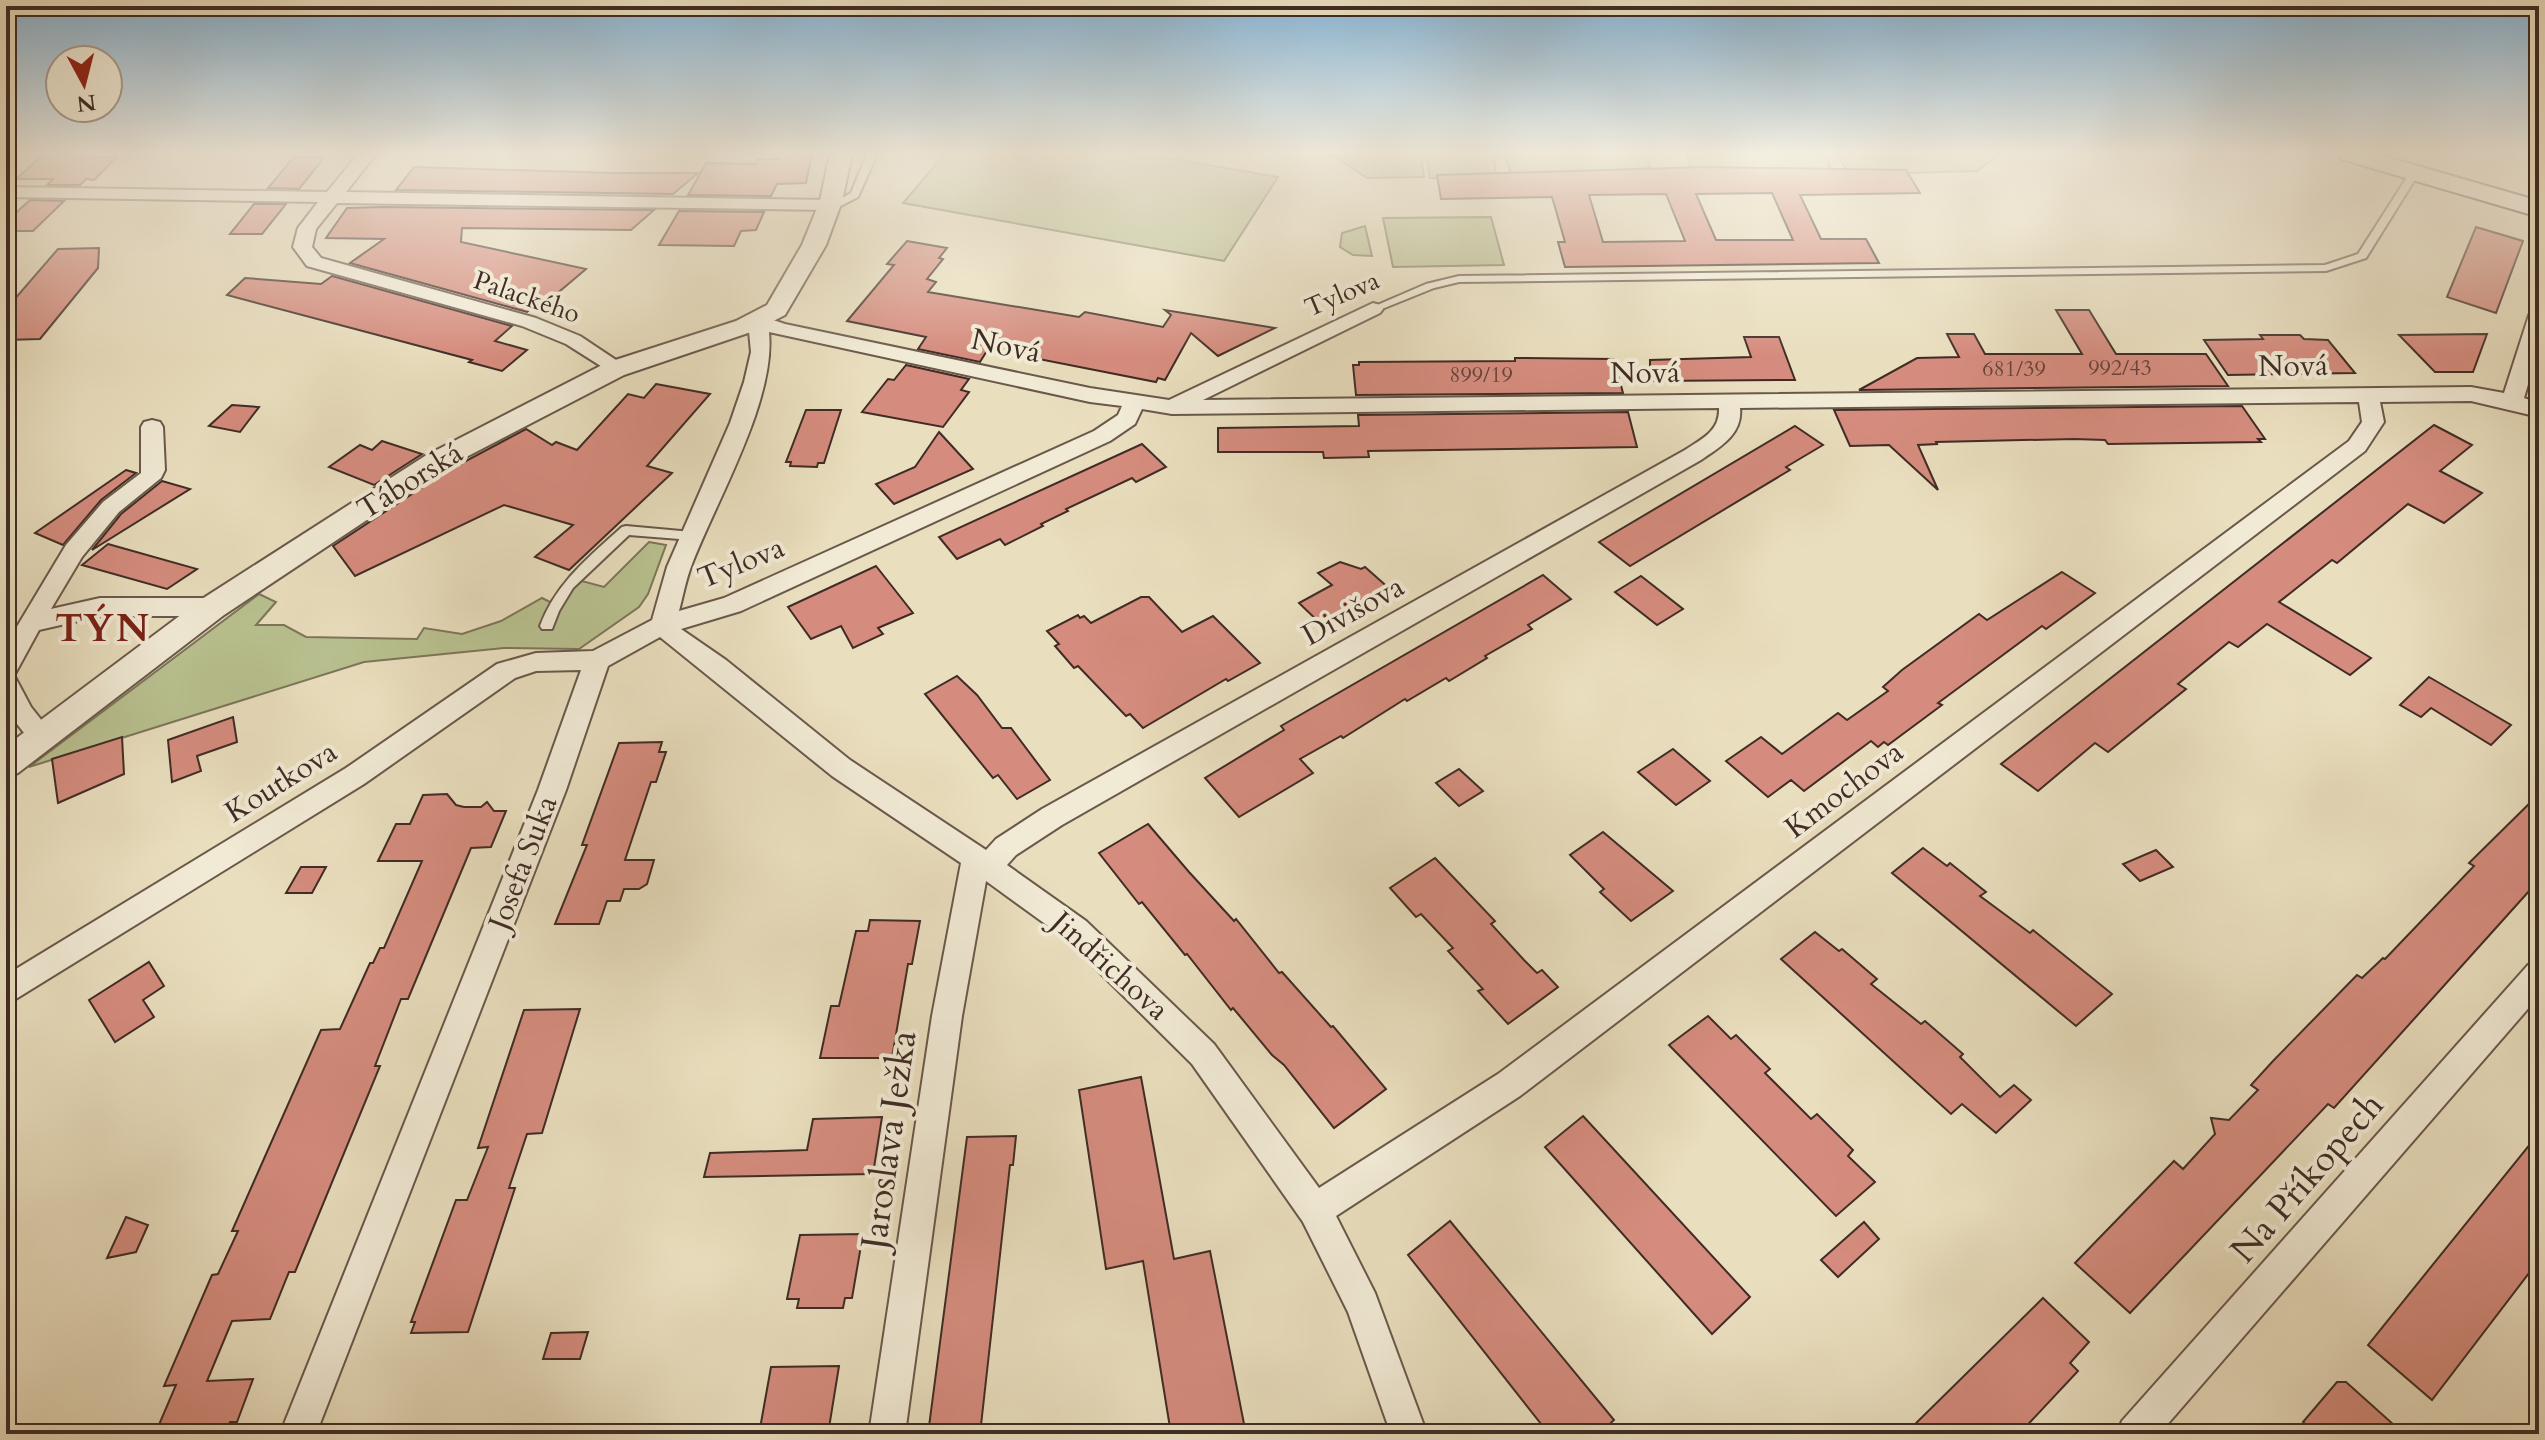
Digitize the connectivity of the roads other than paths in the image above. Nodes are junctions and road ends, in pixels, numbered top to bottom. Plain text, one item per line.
1 (312, 221) edge
2 (823, 221) edge
3 (2384, 221) edge
4 (1373, 309) joint
5 (2539, 315) edge
6 (758, 321) junction
7 (615, 369) junction
8 (2366, 395) junction
9 (2512, 401) junction
10 (1135, 402) junction
11 (1728, 402) junction
12 (1172, 407) junction
13 (2539, 410) edge
14 (152, 427) dead end
15 (692, 536) junction
16 (213, 607) junction
17 (31, 623) junction
18 (663, 625) junction
19 (547, 626) dead end
20 (598, 660) junction
21 (6, 667) edge
22 (6, 684) edge
23 (41, 736) junction
24 (6, 764) edge
25 (982, 862) junction
26 (2539, 974) edge
27 (6, 991) edge
28 (1315, 1210) junction
29 (298, 1434) edge
30 (887, 1434) edge
31 (1409, 1434) edge
32 (2135, 1434) edge

1 - 7 street, Palackého
2 - 6 street
3 - 4 lane, Tylova
4 - 12 street, Tylova
5 - 9 street
6 - 7 street, Táborská
6 - 10 street, Nová
6 - 15 street
7 - 16 street, Táborská
8 - 9 street, Nová
8 - 11 street, Nová
8 - 28 street, Kmochova
9 - 13 street, Nová
10 - 12 street, Nová
10 - 18 street, Tylova
11 - 12 street, Nová
11 - 25 street, Divišova
14 - 17 street
15 - 18 street
15 - 19 lane
16 - 17 street
16 - 23 street, Táborská
17 - 21 street
18 - 20 street
18 - 25 street, Jindřichova
20 - 27 street, Koutkova
20 - 29 street, Josefa Suka
22 - 23 street
23 - 24 street, Táborská
25 - 28 street, Jindřichova
25 - 30 street, Jaroslava Ježka
26 - 32 street, Na Příkopech
28 - 31 street, Jindřichova

